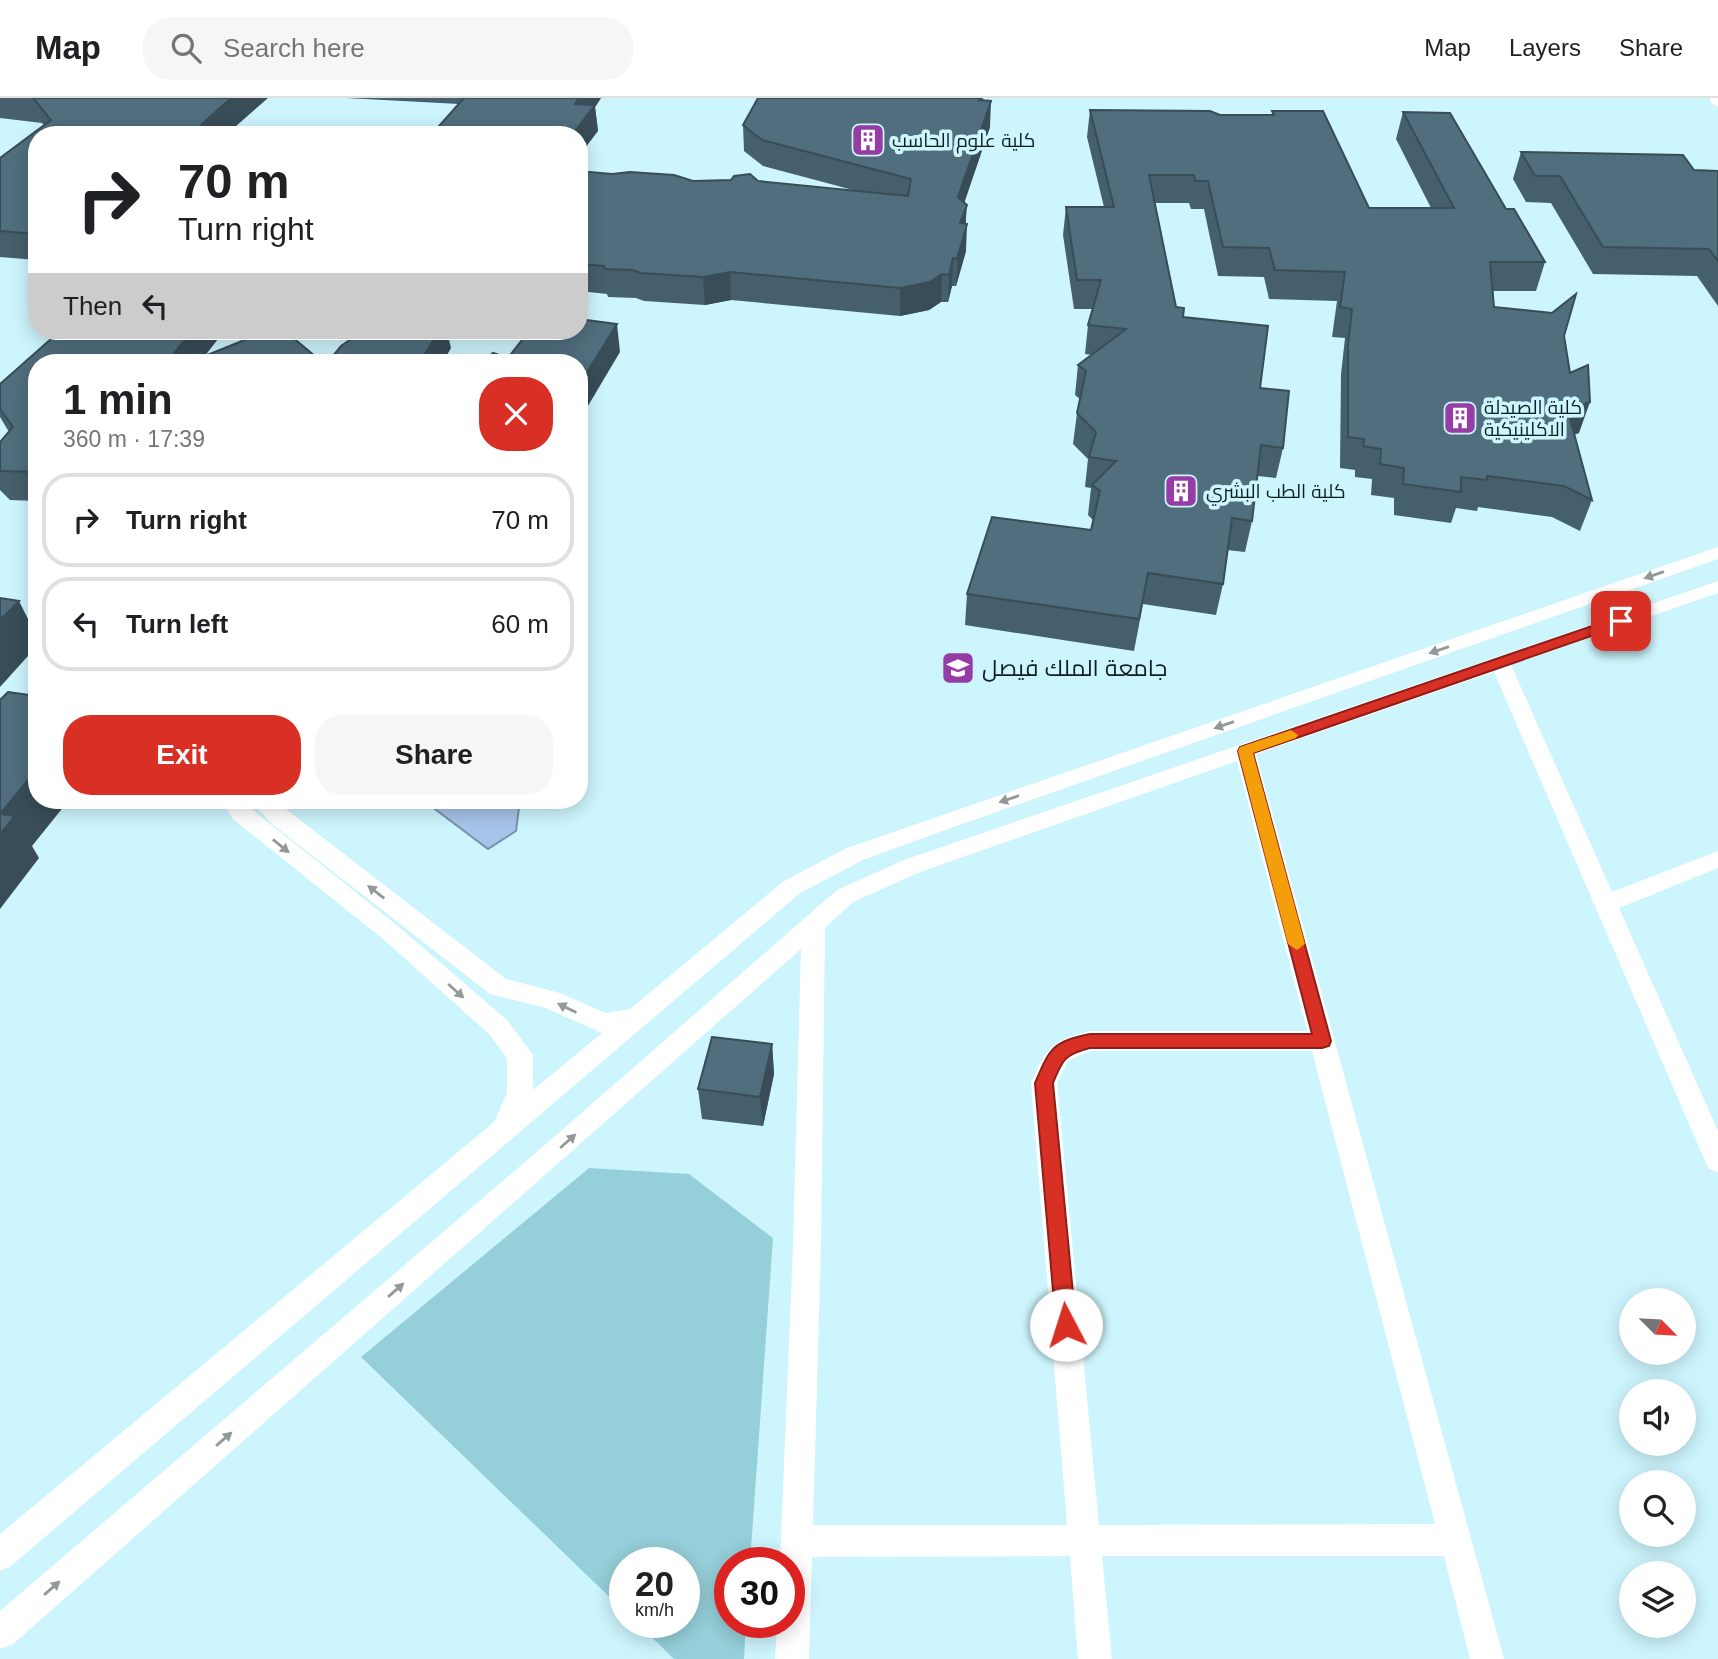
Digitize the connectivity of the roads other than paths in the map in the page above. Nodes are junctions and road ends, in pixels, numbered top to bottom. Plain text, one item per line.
1 (1718, 553) edge
2 (1718, 587) edge
3 (1500, 663) junction
4 (1245, 751) junction
5 (238, 809) edge
6 (270, 809) edge
7 (1718, 859) edge
8 (1604, 904) junction
9 (813, 924) junction
10 (632, 1019) junction
11 (1322, 1041) junction
12 (499, 1132) junction
13 (1718, 1161) edge
14 (1455, 1540) junction
15 (796, 1541) junction
16 (1085, 1541) junction
17 (0, 1555) edge
18 (0, 1633) edge
19 (792, 1659) edge
20 (1096, 1659) edge
21 (1487, 1659) edge

1 -> 10 street
2 - 3 street
3 - 4 street
3 - 8 street
4 - 9 street
4 - 11 street
5 -> 12 street
10 -> 6 street
7 - 8 street
8 - 13 street
9 - 15 street
18 -> 9 street
10 - 12 street
11 - 14 street
11 - 16 street
12 - 17 street
14 - 16 street
14 - 21 street
15 - 16 street
15 - 19 street
16 - 20 street

